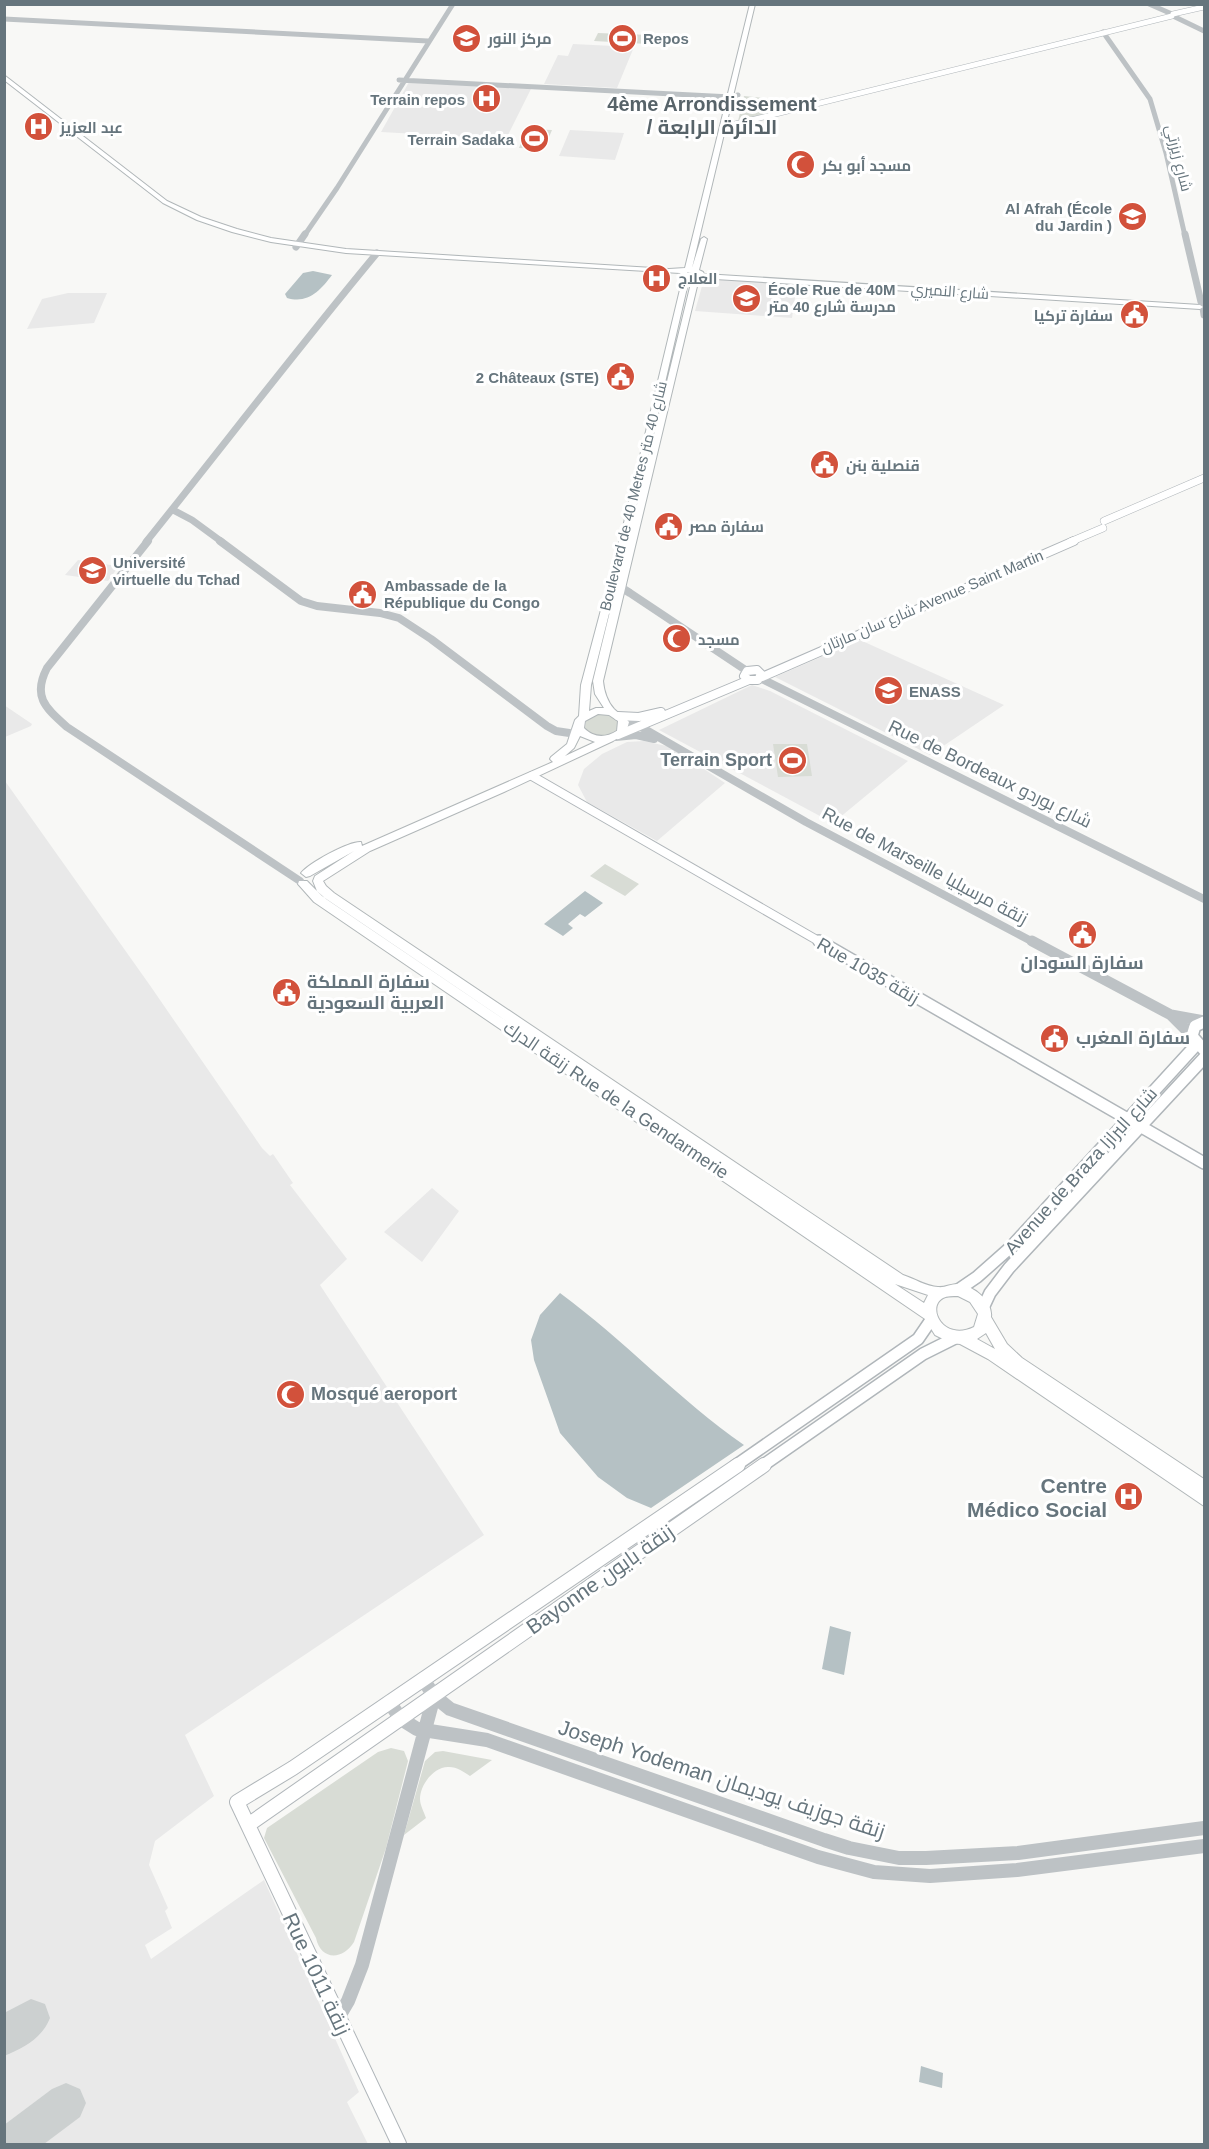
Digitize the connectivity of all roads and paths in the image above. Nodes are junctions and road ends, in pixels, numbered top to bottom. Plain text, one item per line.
1 (447, 4) edge
2 (453, 4) edge
3 (753, 4) edge
4 (759, 4) edge
5 (1149, 4) edge
6 (1204, 7) edge
7 (1172, 15) junction
8 (4, 19) edge
9 (1204, 31) edge
10 (1105, 32) junction
11 (426, 41) junction
12 (4, 79) edge
13 (402, 79) junction
14 (735, 95) junction
15 (731, 125) junction
16 (724, 126) junction
17 (711, 210) dead end
18 (706, 233) dead end
19 (294, 245) junction
20 (376, 255) junction
21 (692, 273) junction
22 (1204, 290) edge
23 (1202, 307) edge
24 (1204, 478) edge
25 (1204, 483) edge
26 (173, 510) junction
27 (1103, 524) junction
28 (611, 587) junction
29 (622, 588) junction
30 (753, 676) junction
31 (617, 716) junction
32 (580, 724) junction
33 (641, 727) junction
34 (614, 737) junction
35 (665, 742) junction
36 (532, 776) junction
37 (303, 878) junction
38 (320, 883) junction
39 (1204, 899) edge
40 (1171, 1015) junction
41 (1204, 1022) edge
42 (1198, 1043) edge
43 (1204, 1058) edge
44 (1127, 1118) junction
45 (1141, 1126) junction
46 (1204, 1163) edge
47 (958, 1290) junction
48 (938, 1293) junction
49 (984, 1314) junction
50 (930, 1317) junction
51 (958, 1338) junction
52 (842, 1402) junction
53 (808, 1417) junction
54 (818, 1428) junction
55 (1204, 1487) edge
56 (1204, 1499) edge
57 (423, 1679) junction
58 (434, 1696) junction
59 (389, 1702) junction
60 (401, 1719) junction
61 (424, 1730) junction
62 (293, 1768) junction
63 (305, 1785) junction
64 (672, 1786) junction
65 (662, 1801) junction
66 (237, 1802) joint
67 (248, 1825) junction
68 (1204, 1828) edge
69 (1204, 1846) edge
70 (338, 2018) junction
71 (399, 2145) edge

1 - 11 street
2 - 11 street
3 - 14 main road
4 - 14 main road
5 - 7 street
6 - 7 main road
7 - 9 street
7 - 10 main road
8 - 11 street
10 - 15 main road
10 - 22 street, شارع زيزرتي
10 - 23 street, شارع زيزرتي
11 - 13 street
12 - 19 main road, شارع النميري
13 - 14 street
13 - 19 street
14 - 15 main road
14 - 16 main road
15 - 16 main road
15 - 17 main road
16 - 21 main road
18 - 21 main road
19 - 20 main road, شارع النميري
20 - 21 main road, شارع النميري
20 - 26 street
21 - 23 main road, شارع النميري
21 - 28 main road, Boulevard de 40 Metres شارع 40 متر
21 - 29 main road, Boulevard de 40 Metres شارع 40 متر
24 - 27 main road, شارع سان مارتان Avenue Saint Martin
25 - 27 main road, شارع سان مارتان Avenue Saint Martin
26 - 32 street
26 - 37 street
27 - 30 main road, شارع سان مارتان Avenue Saint Martin
28 - 29 street, Rue de Bordeaux شارع بوردو
28 - 32 main road, Boulevard de 40 Metres شارع 40 متر
29 - 30 street, Rue de Bordeaux شارع بوردو
29 - 31 main road, Boulevard de 40 Metres شارع 40 متر
30 - 31 main road, شارع سان مارتان Avenue Saint Martin
30 - 33 main road, شارع سان مارتان Avenue Saint Martin
30 - 39 street, Rue de Bordeaux شارع بوردو
31 - 32 main road
31 - 33 street, Rue de Marseille زنقة مرسيليا
31 - 34 main road
32 - 34 main road
32 - 37 main road
33 - 34 main road, شارع سان مارتان Avenue Saint Martin
33 - 35 street, Rue de Marseille زنقة مرسيليا
34 - 35 street, Rue de Marseille زنقة مرسيليا
34 - 36 main road
35 - 40 street, Rue de Marseille زنقة مرسيليا
36 - 38 main road
36 - 44 main road, Rue 1035 زنقة
37 - 38 main road
37 - 50 main road, زنقة الدرك Rue de la Gendarmerie
38 - 48 main road, زنقة الدرك Rue de la Gendarmerie
40 - 41 street, Rue de Marseille زنقة مرسيليا
40 - 42 street, Rue de Marseille زنقة مرسيليا
41 - 42 main road, Avenue de Braza شارع البرازا
42 - 44 main road, Avenue de Braza شارع البرازا
43 - 45 main road, Avenue de Braza شارع البرازا
44 - 45 main road, Rue 1035 زنقة
44 - 47 main road, Avenue de Braza شارع البرازا
45 - 46 main road, Rue 1035 زنقة
45 - 49 main road, Avenue de Braza شارع البرازا
47 - 48 main road
47 - 49 main road
48 - 50 main road
49 - 51 main road
49 - 55 main road
50 - 51 main road
50 - 52 main road, Bayonne زنقة بايون
51 - 52 main road, Bayonne زنقة بايون
51 - 56 main road
52 - 53 main road, Bayonne زنقة بايون
52 - 54 main road, Bayonne زنقة بايون
53 - 54 main road
53 - 57 main road, Bayonne زنقة بايون
54 - 58 main road, Bayonne زنقة بايون
57 - 58 street, Joseph Yodeman زنقة جوزيف يوديمان
57 - 59 main road, Bayonne زنقة بايون
58 - 60 main road, Bayonne زنقة بايون
58 - 61 street
58 - 64 street, Joseph Yodeman زنقة جوزيف يوديمان
59 - 60 street
59 - 62 main road, Bayonne زنقة بايون
60 - 61 street
60 - 63 main road, Bayonne زنقة بايون
61 - 65 street
61 - 70 street
62 - 63 main road
62 - 66 main road, Bayonne زنقة بايون
63 - 67 main road, Bayonne زنقة بايون
64 - 65 street
64 - 68 street, Joseph Yodeman زنقة جوزيف يوديمان
65 - 69 street
66 - 67 main road, Rue 1011 زنقة
67 - 70 main road, Rue 1011 زنقة
70 - 71 main road, Rue 1011 زنقة

